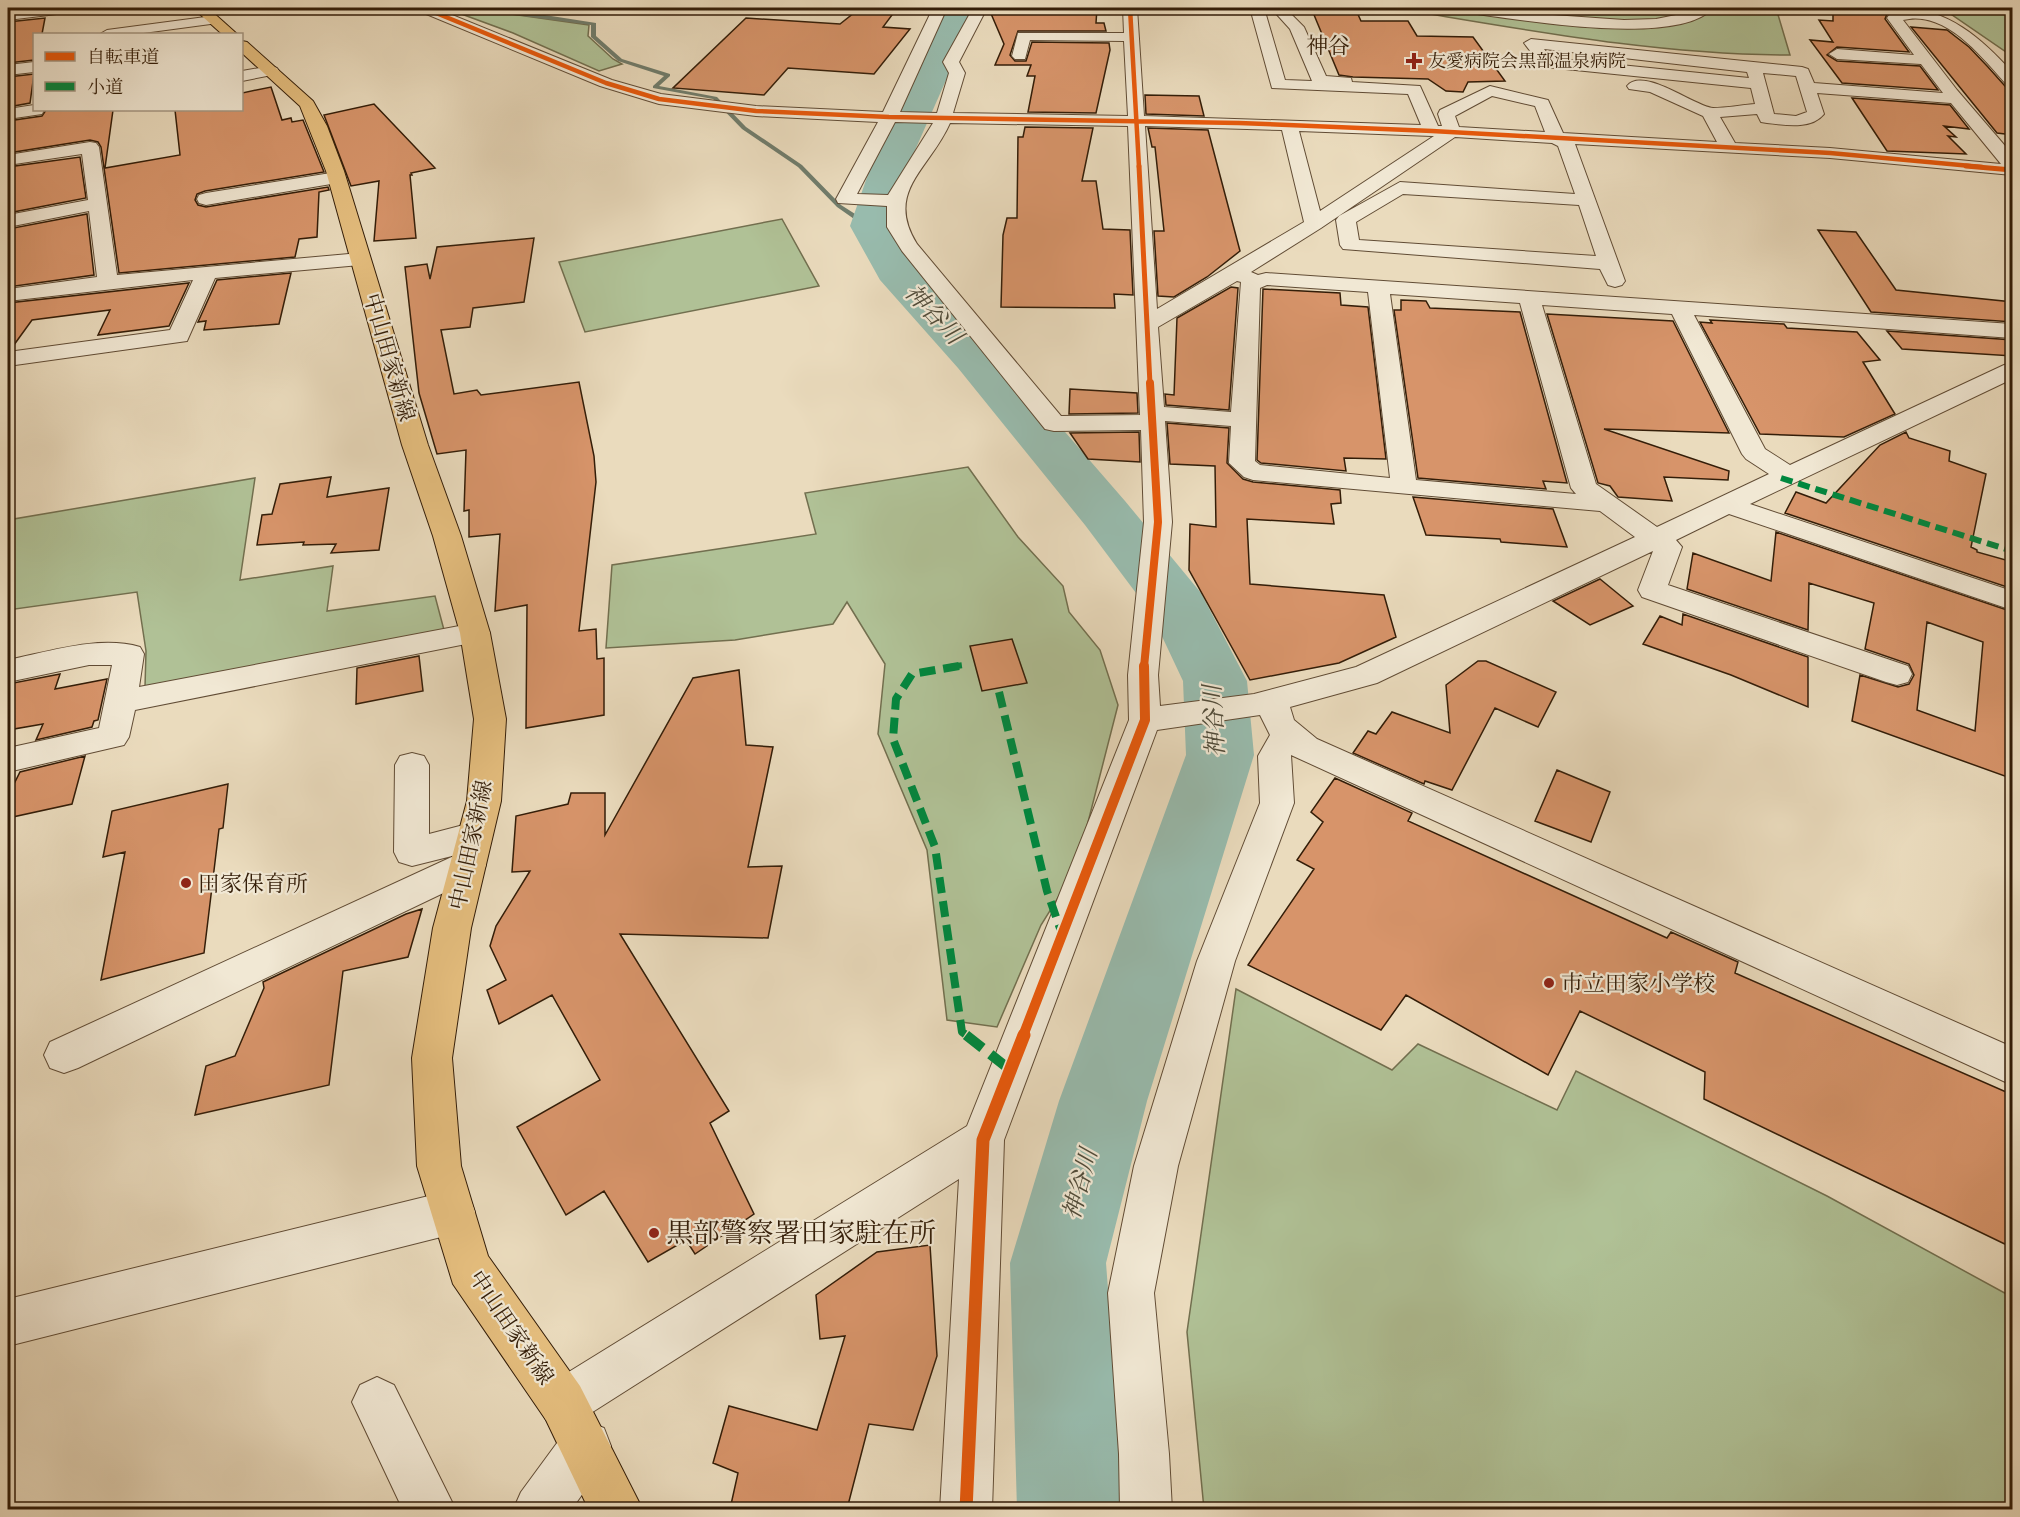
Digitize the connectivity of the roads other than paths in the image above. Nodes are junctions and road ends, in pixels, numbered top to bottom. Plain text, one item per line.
1 (73, 8) edge
2 (200, 8) edge
3 (424, 8) edge
4 (940, 8) edge
5 (980, 8) edge
6 (1130, 8) edge
7 (1257, 8) edge
8 (1278, 8) edge
9 (1464, 8) edge
10 (1706, 8) edge
11 (1910, 10) edge
12 (8, 16) edge
13 (111, 16) dead end
14 (213, 20) junction
15 (107, 33) edge
16 (115, 33) edge
17 (229, 33) edge
18 (1131, 38) junction
19 (243, 47) edge
20 (1837, 54) dead end
21 (1020, 56) dead end
22 (1926, 60) junction
23 (1546, 62) junction
24 (33, 67) edge
25 (8, 70) edge
26 (256, 74) edge
27 (1756, 76) junction
28 (2013, 81) edge
29 (1807, 87) junction
30 (1653, 88) junction
31 (1956, 99) junction
32 (1440, 104) junction
33 (1763, 104) junction
34 (33, 110) edge
35 (1709, 113) junction
36 (8, 114) edge
37 (889, 117) junction
38 (941, 117) junction
39 (1135, 121) junction
40 (1661, 124) dead end
41 (1289, 125) junction
42 (1432, 131) junction
43 (1452, 132) junction
44 (1556, 138) junction
45 (1672, 144) junction
46 (1730, 148) junction
47 (8, 160) edge
48 (2013, 165) edge
49 (2013, 170) edge
50 (337, 178) junction
51 (206, 199) dead end
52 (1586, 200) junction
53 (896, 201) junction
54 (98, 204) junction
55 (8, 221) edge
56 (1314, 224) junction
57 (360, 260) junction
58 (1609, 263) junction
59 (207, 273) junction
60 (1235, 273) junction
61 (108, 282) junction
62 (1258, 282) junction
63 (1378, 287) junction
64 (8, 295) edge
65 (1529, 298) junction
66 (1623, 304) junction
67 (1680, 309) junction
68 (1146, 325) junction
69 (2013, 331) edge
70 (8, 359) edge
71 (2013, 370) edge
72 (1151, 418) junction
73 (1243, 420) junction
74 (1788, 474) junction
75 (1404, 487) junction
76 (1603, 501) junction
77 (1727, 503) junction
78 (1656, 537) junction
79 (2013, 601) edge
80 (475, 633) junction
81 (8, 671) edge
82 (1897, 674) dead end
83 (122, 702) junction
84 (1271, 713) junction
85 (1157, 719) junction
86 (8, 760) edge
87 (412, 765) dead end
88 (471, 850) junction
89 (64, 1055) dead end
90 (2013, 1066) edge
91 (983, 1140) junction
92 (453, 1212) junction
93 (8, 1323) edge
94 (377, 1402) dead end
95 (564, 1403) junction
96 (586, 1446) junction
97 (430, 1509) edge
98 (539, 1509) edge
99 (617, 1509) edge
100 (966, 1509) edge
101 (1146, 1509) edge

1 - 12 street
2 - 14 main road
3 - 37 street
4 - 37 street
5 - 38 street
6 - 18 street
7 - 42 street
8 - 32 street
9 - 10 street
11 - 22 street
11 - 28 street
13 - 15 street
14 - 16 street
14 - 17 main road
18 - 21 street
18 - 39 street
19 - 26 main road, 中山田家新線
20 - 22 street
22 - 31 street
23 - 27 street
23 - 27 street
23 - 30 street
24 - 25 street
26 - 50 main road, 中山田家新線
27 - 29 street
27 - 33 street
29 - 31 street
29 - 33 street
30 - 33 street
30 - 35 street
31 - 48 street
32 - 43 street
32 - 44 street
33 - 35 street
34 - 36 street
35 - 46 street
37 - 38 street
37 - 53 street
38 - 39 street
38 - 53 street
39 - 41 street
39 - 68 street
40 - 45 street
41 - 42 street
41 - 56 street
42 - 43 street
43 - 44 street
43 - 56 street
44 - 45 street
44 - 52 street
45 - 46 street
46 - 49 street
47 - 54 street
50 - 51 street
50 - 57 main road, 中山田家新線
52 - 58 street
52 - 58 street
53 - 72 street
54 - 55 street
54 - 61 street
56 - 60 street
57 - 59 street
57 - 80 main road, 中山田家新線
58 - 66 street
59 - 61 street
59 - 70 street
60 - 62 street
60 - 68 street
61 - 64 street
62 - 63 street
62 - 73 street
63 - 65 street
63 - 75 street
65 - 66 street
65 - 76 street
66 - 67 street
67 - 69 street
67 - 74 street
68 - 72 street
71 - 74 street
72 - 73 street
72 - 85 street
73 - 75 street
74 - 77 street
75 - 76 street
76 - 78 street
77 - 78 street
77 - 79 street
78 - 82 street
78 - 84 street
80 - 83 street
80 - 88 main road, 中山田家新線
81 - 83 street
83 - 86 street
84 - 85 street
84 - 90 street
84 - 101 street
85 - 91 street
87 - 88 street
88 - 89 street
88 - 92 main road, 中山田家新線
91 - 95 street
91 - 100 street
92 - 93 street
92 - 95 main road, 中山田家新線
94 - 97 street
95 - 96 main road, 中山田家新線
96 - 98 street
96 - 99 main road, 中山田家新線

